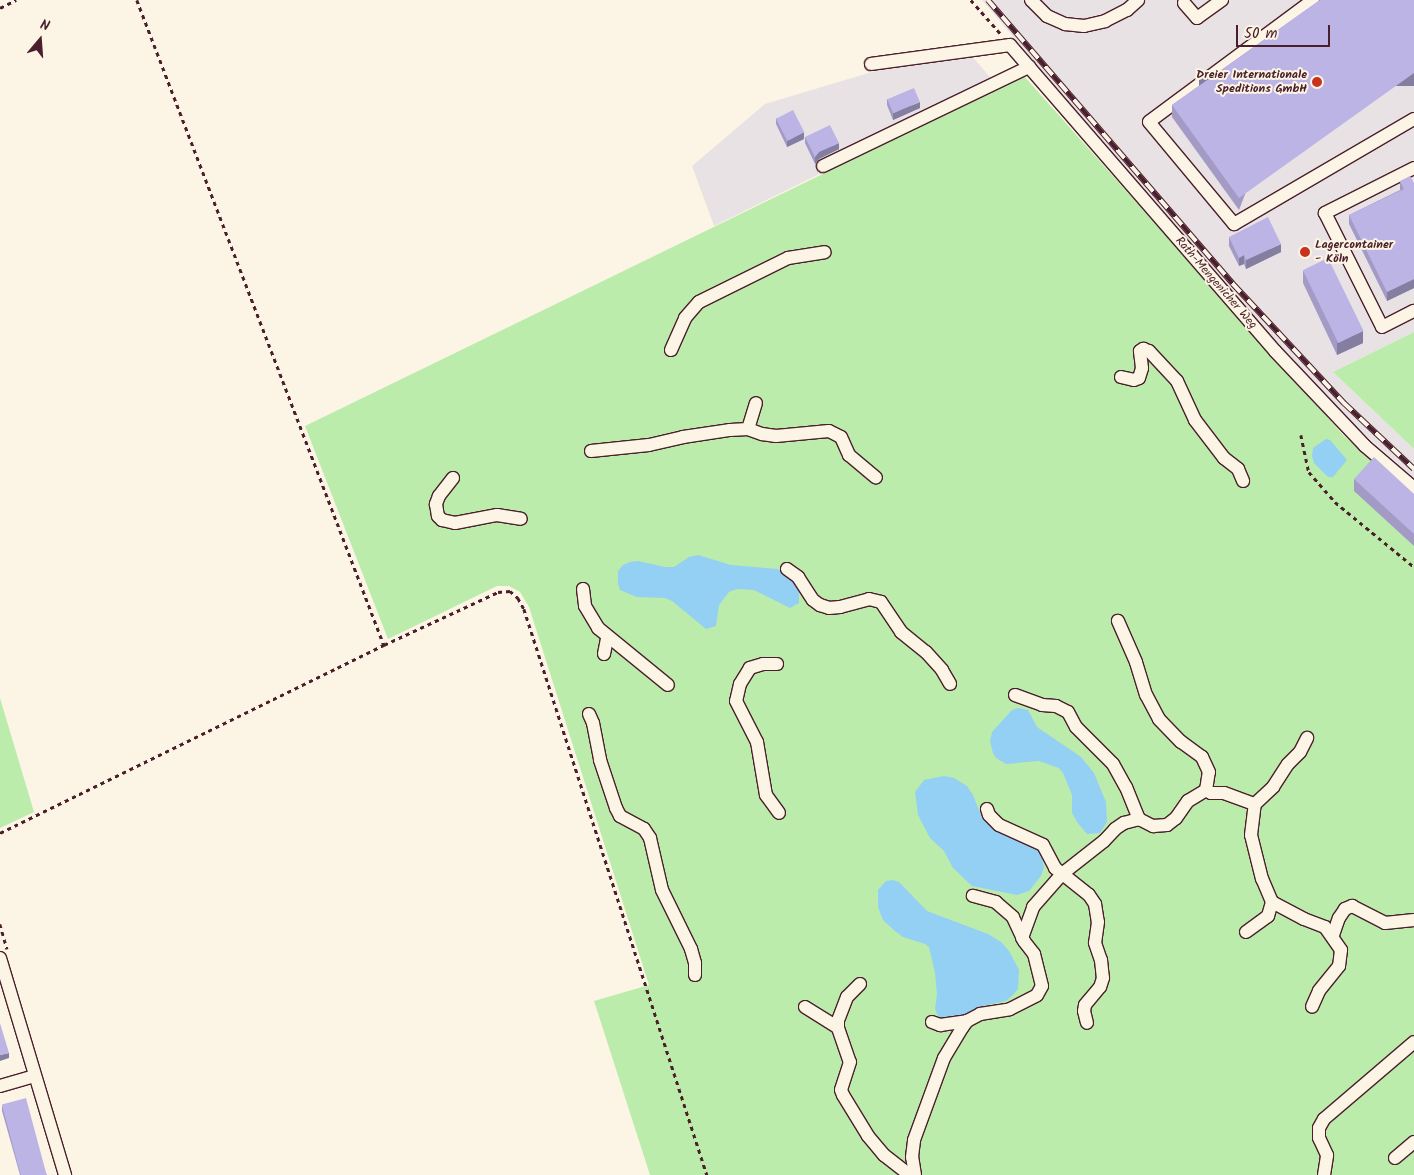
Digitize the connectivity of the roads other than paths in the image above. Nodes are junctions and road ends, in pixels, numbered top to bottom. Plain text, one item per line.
1 (1031, 0) edge
2 (1138, 0) edge
3 (1222, 0) edge
4 (1313, 0) edge
5 (1184, 3) dead end
6 (871, 64) dead end
7 (1029, 67) junction
8 (1414, 119) edge
9 (823, 166) dead end
10 (1414, 168) edge
11 (825, 252) dead end
12 (1414, 311) edge
13 (671, 350) dead end
14 (1121, 377) dead end
15 (756, 403) dead end
16 (748, 429) junction
17 (590, 451) dead end
18 (453, 478) dead end
19 (876, 478) dead end
20 (1243, 481) dead end
21 (1414, 488) edge
22 (521, 519) dead end
23 (787, 569) dead end
24 (582, 589) dead end
25 (1118, 621) dead end
26 (607, 638) junction
27 (604, 654) dead end
28 (777, 664) dead end
29 (950, 684) dead end
30 (668, 685) dead end
31 (1015, 695) dead end
32 (589, 714) dead end
33 (1307, 738) dead end
34 (1206, 790) junction
35 (1255, 804) junction
36 (987, 809) dead end
37 (779, 813) dead end
38 (1139, 819) junction
39 (1062, 874) junction
40 (973, 896) dead end
41 (1272, 902) junction
42 (1414, 920) edge
43 (1246, 932) dead end
44 (1333, 935) junction
45 (1022, 938) junction
46 (0, 958) edge
47 (695, 975) dead end
48 (860, 984) dead end
49 (805, 1007) dead end
50 (1312, 1007) dead end
51 (967, 1021) junction
52 (932, 1022) dead end
53 (1087, 1024) dead end
54 (838, 1028) junction
55 (1414, 1042) edge
56 (35, 1076) junction
57 (0, 1086) edge
58 (1414, 1142) edge
59 (1394, 1158) dead end
60 (65, 1175) edge
61 (910, 1175) edge
62 (915, 1175) edge
63 (1324, 1175) edge

1 - 2 street
3 - 5 street
4 - 8 street
6 - 7 street, Rath-Mengenicher Weg
7 - 9 street
7 - 21 street, Rath-Mengenicher Weg
10 - 12 street
11 - 13 street
14 - 20 street
15 - 16 street
16 - 17 street
16 - 19 street
18 - 22 street
23 - 29 street
24 - 26 street
25 - 34 street
26 - 27 street
26 - 30 street
28 - 37 street
31 - 38 street
32 - 47 street
33 - 35 street
34 - 35 street
34 - 38 street
35 - 41 street
36 - 39 street
38 - 39 street
39 - 45 street
39 - 53 street
40 - 45 street
41 - 43 street
41 - 44 street
42 - 44 street
44 - 50 street
45 - 51 street
46 - 56 street
48 - 54 street
49 - 54 street
51 - 52 street
51 - 62 street
54 - 61 street
55 - 63 street
56 - 57 street
56 - 60 street
58 - 59 street

